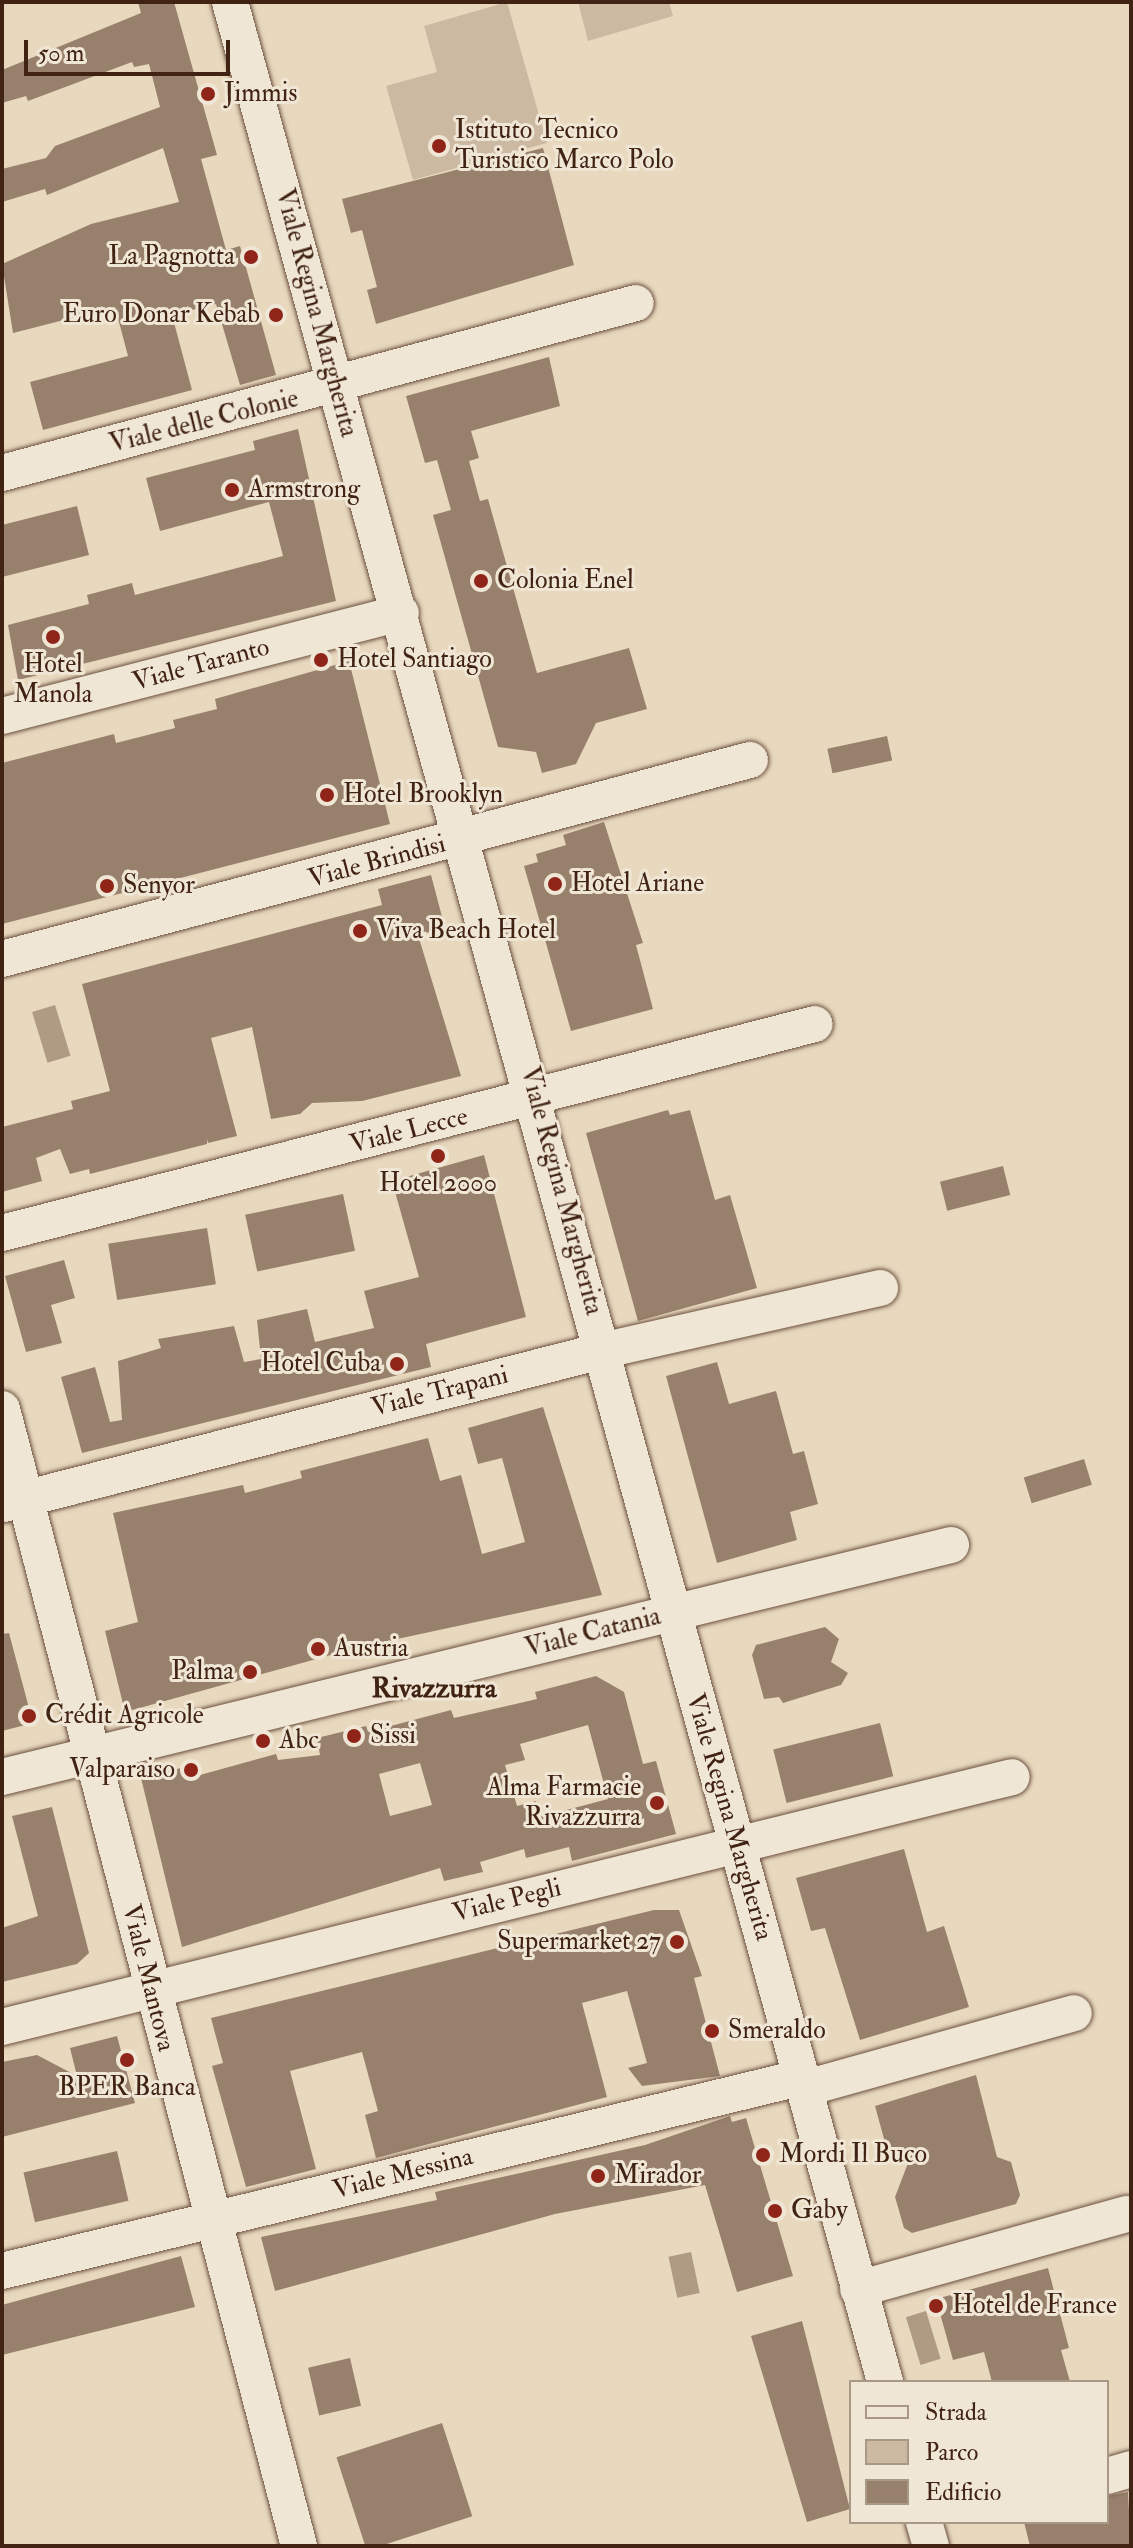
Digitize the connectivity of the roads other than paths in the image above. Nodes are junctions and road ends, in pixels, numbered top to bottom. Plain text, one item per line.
1 (230, 2) edge
2 (636, 303) dead end
3 (336, 388) junction
4 (2, 473) edge
5 (401, 613) junction
6 (2, 716) edge
7 (750, 760) dead end
8 (465, 839) junction
9 (2, 959) edge
10 (815, 1024) dead end
11 (535, 1099) junction
12 (2, 1233) edge
13 (880, 1288) dead end
14 (605, 1350) junction
15 (2, 1409) edge
16 (14, 1502) edge
17 (951, 1545) dead end
18 (671, 1614) junction
19 (92, 1755) junction
20 (2, 1777) edge
21 (1012, 1777) dead end
22 (734, 1844) junction
23 (151, 1991) junction
24 (1074, 2013) dead end
25 (2, 2027) edge
26 (805, 2083) junction
27 (1127, 2214) dead end
28 (211, 2220) junction
29 (2, 2271) edge
30 (858, 2289) junction
31 (884, 2380) edge
32 (1131, 2469) edge
33 (1109, 2475) edge
34 (299, 2546) edge

1 - 3 street, Viale Regina Margherita
2 - 3 street, Viale delle Colonie
3 - 4 street, Viale delle Colonie
3 - 5 street, Viale Regina Margherita
5 - 6 street, Viale Taranto
5 - 8 street, Viale Regina Margherita
7 - 8 street, Viale Brindisi
8 - 9 street, Viale Brindisi
8 - 11 street, Viale Regina Margherita
10 - 11 street, Viale Lecce
11 - 12 street, Viale Lecce
11 - 14 street, Viale Regina Margherita
13 - 14 street, Viale Trapani
14 - 16 street, Viale Trapani
14 - 18 street, Viale Regina Margherita
15 - 16 street, Viale Mantova
16 - 19 street, Viale Mantova
17 - 18 street, Viale Catania
18 - 19 street, Viale Catania
18 - 22 street, Viale Regina Margherita
19 - 20 street, Viale Catania
19 - 23 street, Viale Mantova
21 - 22 street, Viale Pegli
22 - 23 street, Viale Pegli
22 - 26 street, Viale Regina Margherita
23 - 25 street, Viale Pegli
23 - 28 street, Viale Mantova
24 - 26 street, Viale Messina
26 - 28 street, Viale Messina
26 - 30 street, Viale Regina Margherita
27 - 30 street
28 - 29 street, Viale Messina
28 - 34 street, Viale Mantova
30 - 31 street, Viale Regina Margherita
32 - 33 street

